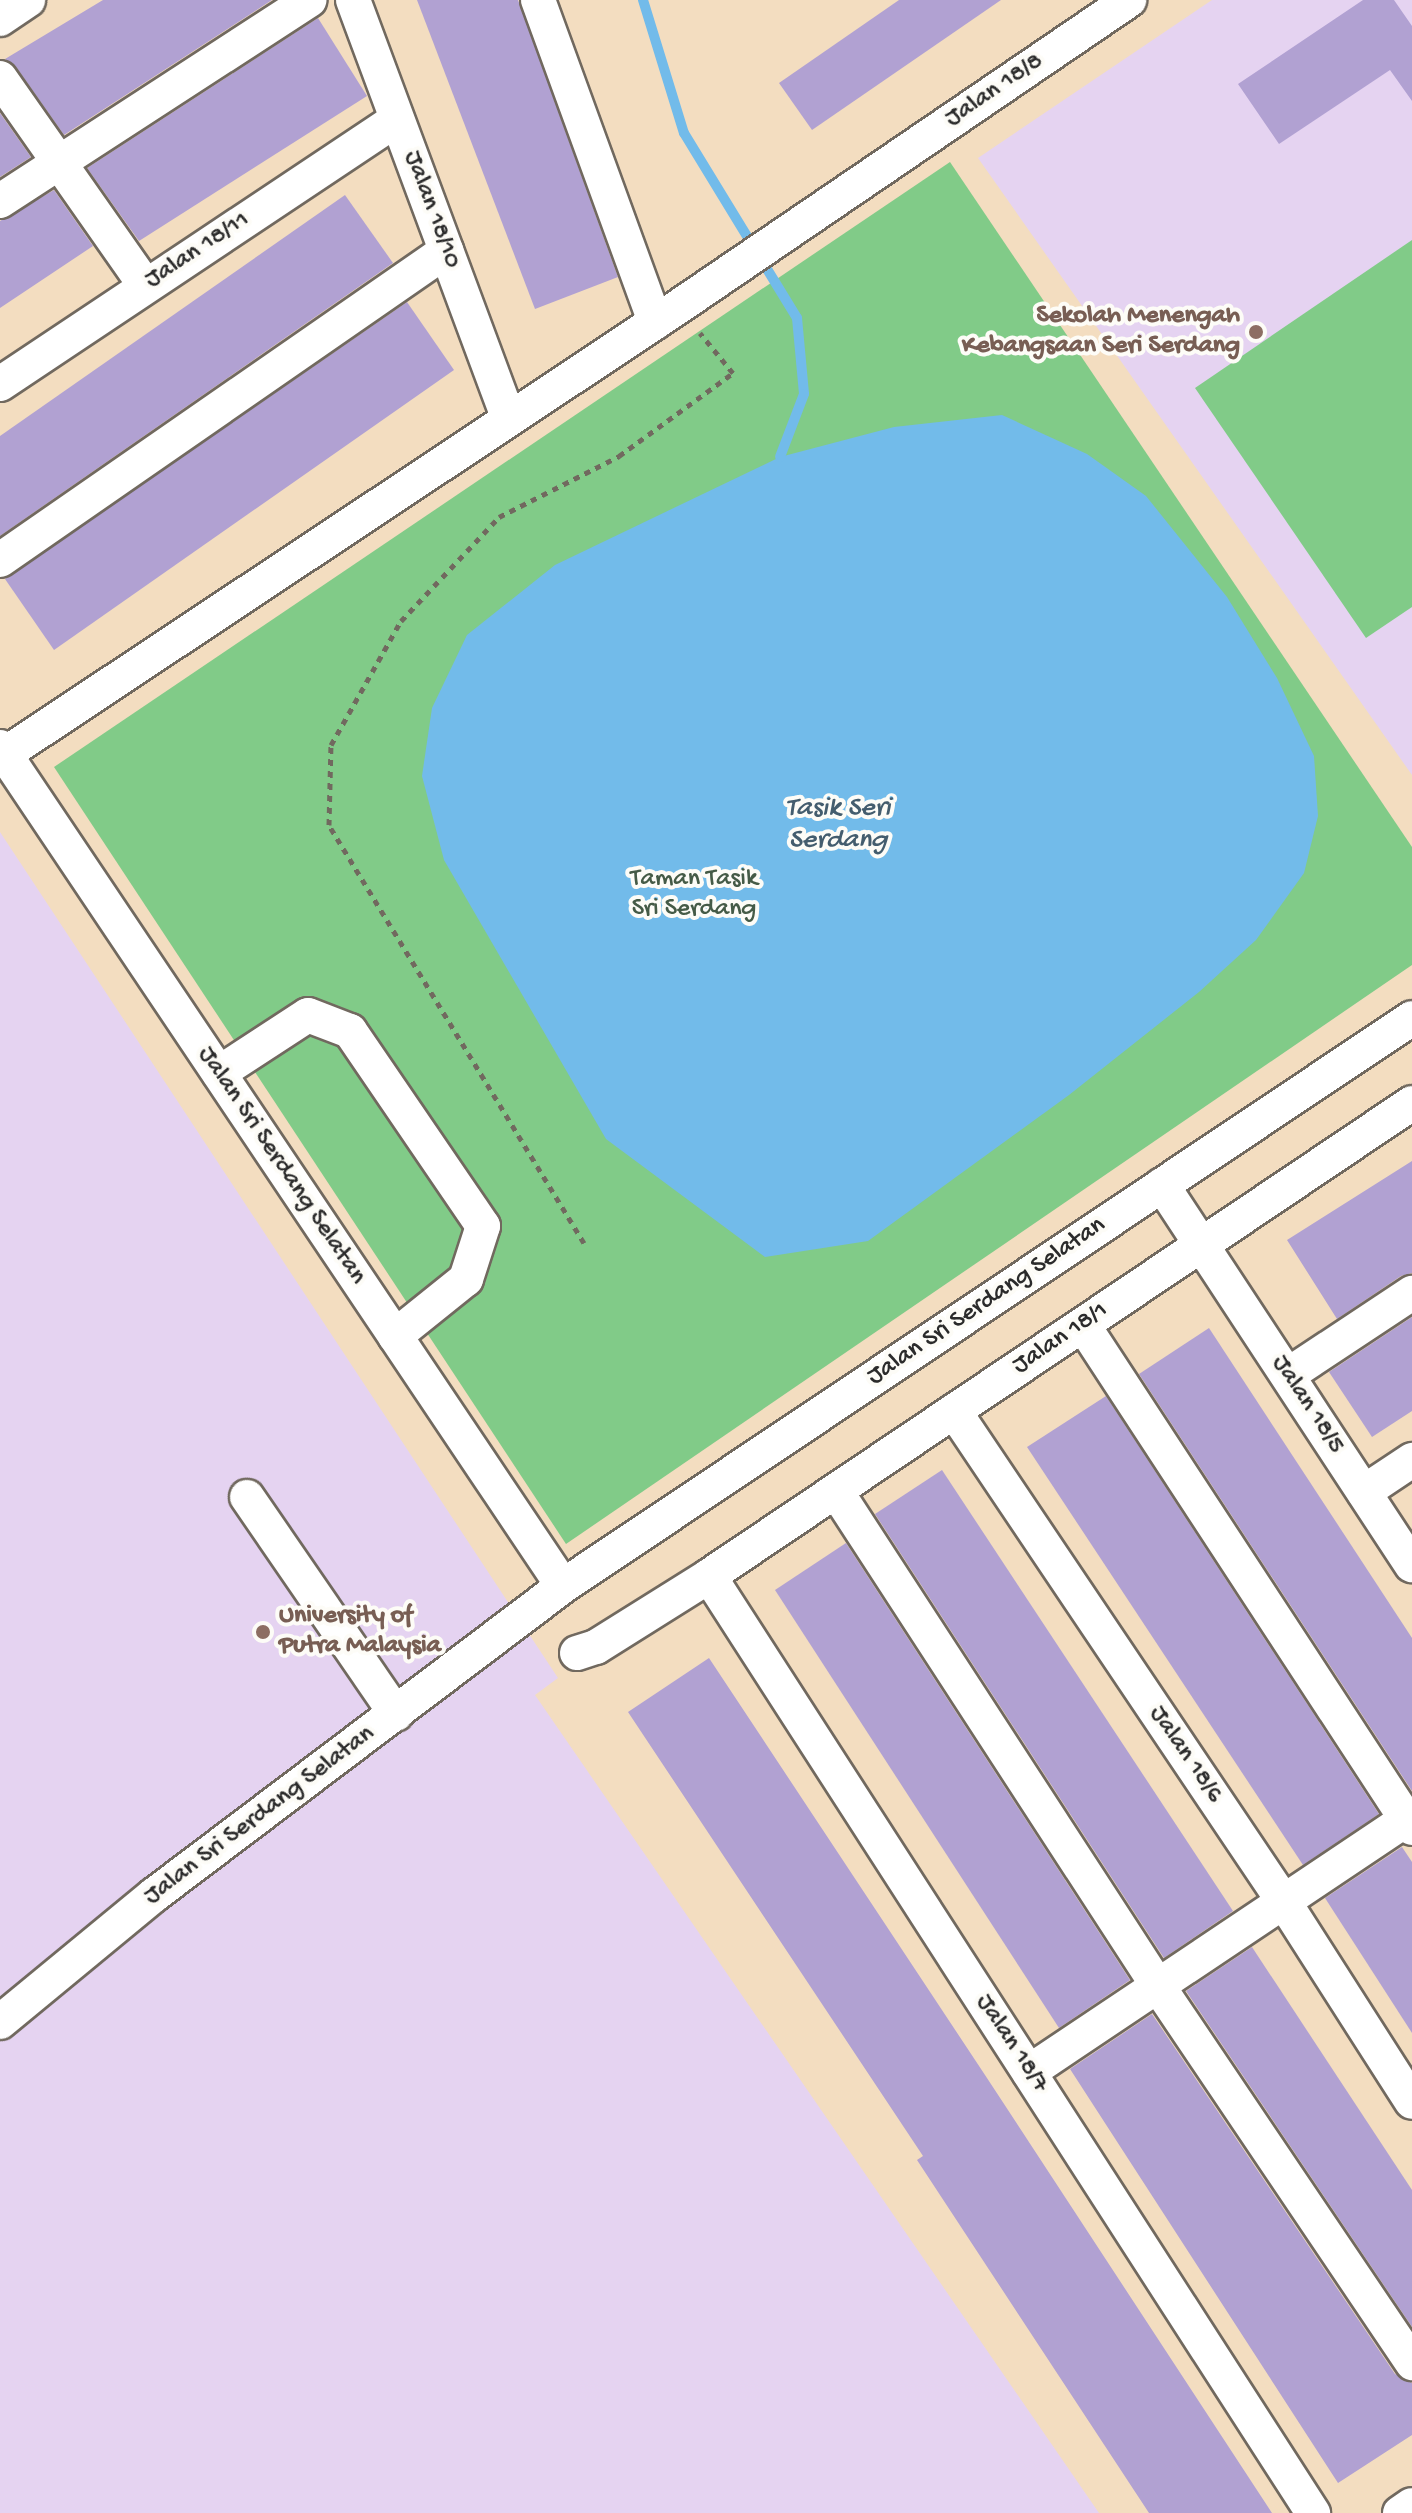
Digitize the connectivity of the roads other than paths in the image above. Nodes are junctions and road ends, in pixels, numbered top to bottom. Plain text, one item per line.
1 (28, 0) edge
2 (309, 0) edge
3 (353, 0) edge
4 (538, 0) edge
5 (1129, 0) edge
6 (0, 19) edge
7 (0, 78) edge
8 (397, 119) junction
9 (59, 163) junction
10 (0, 201) edge
11 (446, 251) junction
12 (145, 285) junction
13 (678, 307) junction
14 (0, 384) edge
15 (509, 419) junction
16 (0, 560) edge
17 (2, 750) edge
18 (1412, 1018) edge
19 (219, 1073) junction
20 (1412, 1103) edge
21 (1162, 1185) junction
22 (1201, 1245) junction
23 (1412, 1293) edge
24 (1083, 1325) junction
25 (395, 1336) junction
26 (1288, 1375) junction
27 (954, 1411) junction
28 (1412, 1460) edge
29 (836, 1491) junction
30 (1364, 1492) junction
31 (247, 1497) dead end
32 (1412, 1565) edge
33 (709, 1576) junction
34 (563, 1586) junction
35 (577, 1653) dead end
36 (396, 1714) junction
37 (1410, 1821) edge
38 (1284, 1902) junction
39 (1158, 1986) junction
40 (0, 2022) edge
41 (1029, 2072) junction
42 (1412, 2102) edge
43 (1412, 2363) edge
44 (1412, 2505) edge
45 (1308, 2511) edge
46 (1400, 2513) edge

1 - 6 street
2 - 9 street
3 - 8 street, Jalan 18/10
4 - 13 street
5 - 13 street, Jalan 18/8
7 - 9 street
8 - 11 street, Jalan 18/10
8 - 12 street, Jalan 18/11
9 - 10 street
9 - 12 street
11 - 15 street, Jalan 18/10
11 - 16 street
12 - 14 street, Jalan 18/11
13 - 15 street, Jalan 18/8
15 - 17 street, Jalan 18/8
17 - 19 street, Jalan Sri Serdang Selatan
18 - 21 street, Jalan Sri Serdang Selatan
19 - 25 street, Jalan Sri Serdang Selatan
19 - 25 street
20 - 22 street, Jalan 18/1
21 - 22 street, Jalan 18/5
21 - 34 street, Jalan Sri Serdang Selatan
22 - 24 street, Jalan 18/1
22 - 26 street, Jalan 18/5
23 - 26 street
24 - 27 street, Jalan 18/1
24 - 37 street
25 - 34 street, Jalan Sri Serdang Selatan
26 - 30 street, Jalan 18/5
27 - 29 street, Jalan 18/1
27 - 38 street, Jalan 18/6
28 - 30 street
29 - 33 street, Jalan 18/1
29 - 39 street
30 - 32 street, Jalan 18/5
31 - 36 street
33 - 35 street, Jalan 18/1
33 - 41 street, Jalan 18/7
34 - 36 street, Jalan Sri Serdang Selatan
36 - 40 street, Jalan Sri Serdang Selatan
37 - 38 street
38 - 39 street
38 - 42 street, Jalan 18/6
39 - 41 street
39 - 43 street
41 - 45 street, Jalan 18/7
44 - 46 street

